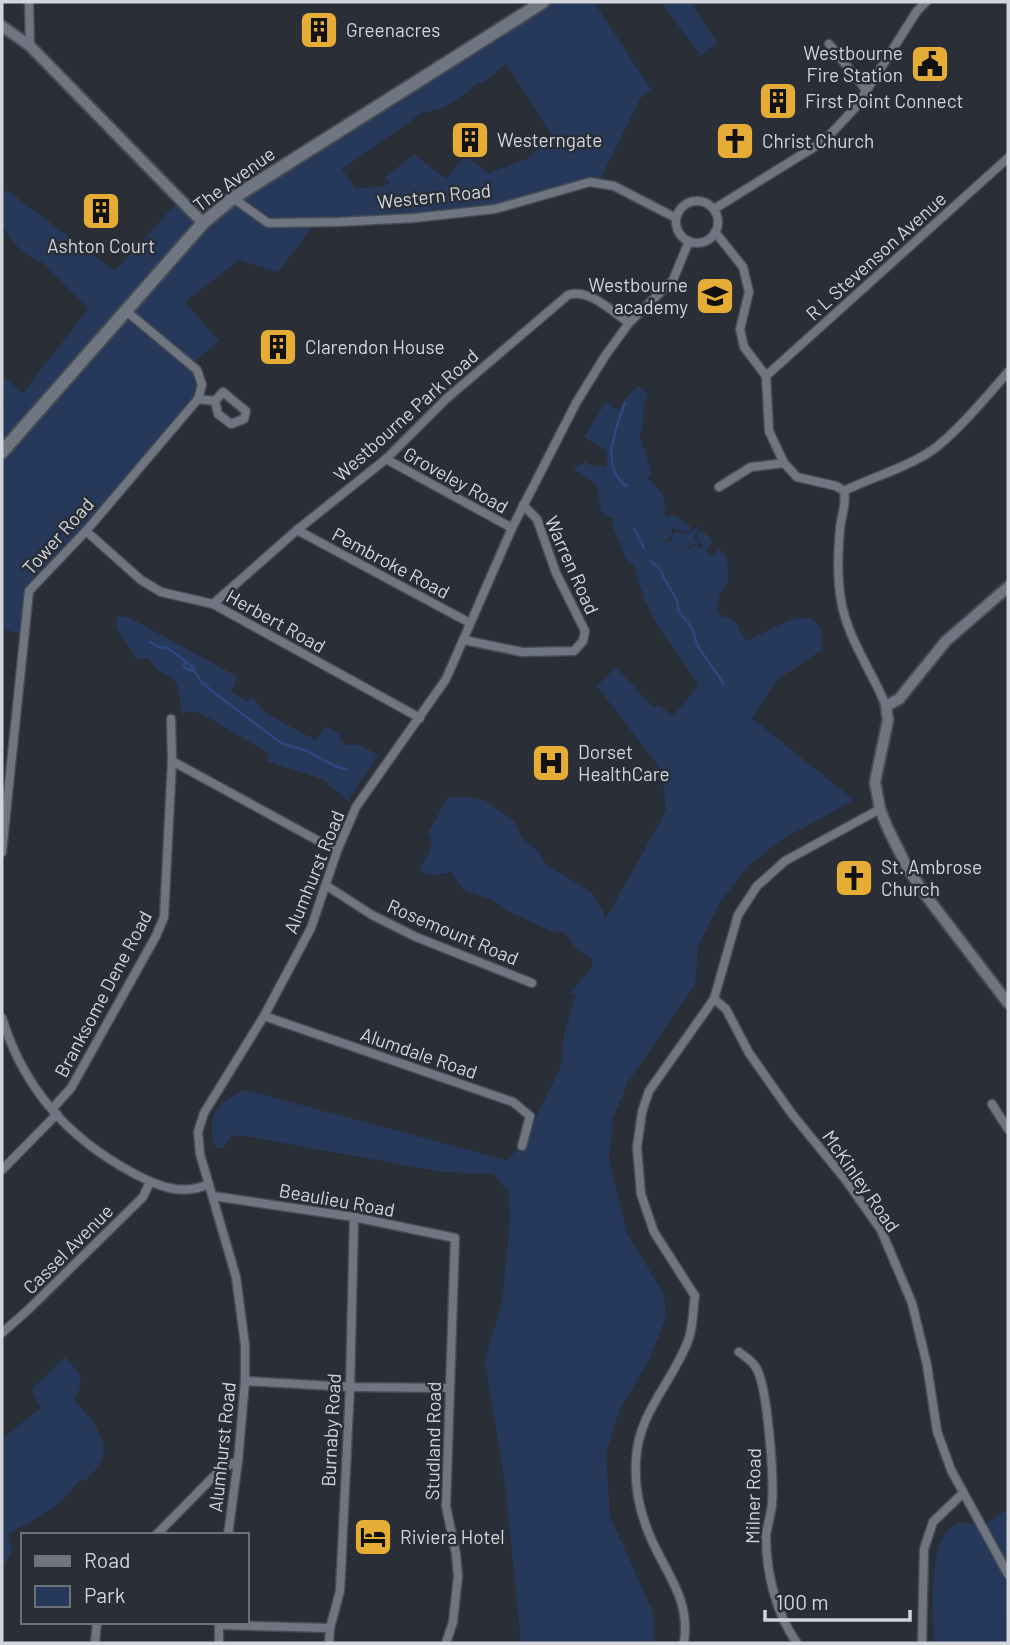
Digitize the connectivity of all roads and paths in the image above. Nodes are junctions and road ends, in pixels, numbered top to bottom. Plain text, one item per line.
1 (29, 2) edge
2 (543, 2) edge
3 (926, 2) edge
4 (2, 26) edge
5 (830, 44) dead end
6 (30, 46) junction
7 (867, 91) junction
8 (1008, 158) edge
9 (233, 198) junction
10 (714, 209) junction
11 (676, 218) junction
12 (203, 223) junction
13 (715, 232) junction
14 (689, 241) junction
15 (125, 310) junction
16 (629, 323) junction
17 (1008, 372) edge
18 (766, 376) junction
19 (198, 399) junction
20 (215, 401) dead end
21 (2, 452) edge
22 (386, 459) junction
23 (784, 463) junction
24 (719, 487) dead end
25 (844, 491) junction
26 (523, 505) junction
27 (512, 528) junction
28 (297, 530) junction
29 (86, 531) junction
30 (1008, 587) edge
31 (213, 604) junction
32 (470, 623) junction
33 (464, 640) junction
34 (886, 706) junction
35 (419, 718) junction
36 (171, 719) dead end
37 (172, 761) junction
38 (880, 810) junction
39 (337, 851) junction
40 (2, 852) edge
41 (327, 886) junction
42 (532, 983) dead end
43 (714, 999) junction
44 (1008, 1003) edge
45 (264, 1016) junction
46 (2, 1017) edge
47 (992, 1104) dead end
48 (54, 1112) junction
49 (1005, 1118) edge
50 (1008, 1129) edge
51 (522, 1146) dead end
52 (2, 1170) edge
53 (150, 1182) junction
54 (209, 1184) junction
55 (213, 1196) junction
56 (354, 1217) junction
57 (455, 1238) joint
58 (2, 1333) edge
59 (739, 1352) dead end
60 (245, 1381) junction
61 (350, 1387) junction
62 (449, 1388) junction
63 (238, 1461) junction
64 (963, 1493) junction
65 (158, 1533) edge
66 (228, 1533) edge
67 (1008, 1574) edge
68 (97, 1624) edge
69 (219, 1624) edge
70 (330, 1628) junction
71 (95, 1643) edge
72 (219, 1643) edge
73 (329, 1643) edge
74 (446, 1643) edge
75 (684, 1643) edge
76 (797, 1643) edge
77 (922, 1643) edge

1 - 6 street
2 - 9 main road, The Avenue
3 - 7 street
4 - 6 street
5 - 7 street
6 - 12 street
7 - 10 street
8 - 18 street, R L Stevenson Avenue
9 - 11 street, Western Road
9 - 12 main road, The Avenue
10 - 11 street
10 - 13 street
11 - 14 street
12 - 15 main road, The Avenue
13 - 14 street
13 - 18 street
14 - 16 street, Alumhurst Road
15 - 19 street
15 - 21 main road, The Avenue
16 - 22 street, Westbourne Park Road
16 - 26 street, Alumhurst Road
17 - 25 street
18 - 23 street
19 - 20 street
19 - 29 street, Tower Road
22 - 27 street, Groveley Road
22 - 28 street, Westbourne Park Road
23 - 24 street
23 - 25 street
25 - 34 street
26 - 27 street, Alumhurst Road
26 - 33 street, Warren Road
27 - 32 street, Alumhurst Road
28 - 31 street, Westbourne Park Road
28 - 32 street, Pembroke Road
29 - 31 street, Herbert Road
29 - 40 street, Tower Road
30 - 34 street
31 - 35 street, Herbert Road
32 - 33 street, Alumhurst Road
33 - 35 street, Alumhurst Road
34 - 38 street
35 - 39 street, Alumhurst Road
36 - 37 street, Branksome Dene Road
37 - 39 street
37 - 48 street, Branksome Dene Road
38 - 43 street
38 - 44 street
39 - 41 street, Alumhurst Road
41 - 42 street, Rosemount Road
41 - 45 street, Alumhurst Road
43 - 64 street, McKinley Road
43 - 75 street
45 - 51 street, Alumdale Road
45 - 54 street, Alumhurst Road
46 - 48 street
47 - 49 street
48 - 52 street
48 - 53 street
49 - 50 street
53 - 54 street
53 - 58 street, Cassel Avenue
54 - 55 street, Alumhurst Road
55 - 56 street, Beaulieu Road
55 - 60 street, Alumhurst Road
56 - 57 street, Beaulieu Road
56 - 61 street, Burnaby Road
57 - 62 street, Studland Road
59 - 76 street, Milner Road
60 - 61 street
60 - 63 street, Alumhurst Road
61 - 62 street
61 - 70 street, Burnaby Road
62 - 74 street, Studland Road
63 - 65 street
63 - 66 street, Alumhurst Road
64 - 67 street, McKinley Road
64 - 77 street
68 - 71 street
69 - 70 street
69 - 72 street
70 - 73 street, Burnaby Road

